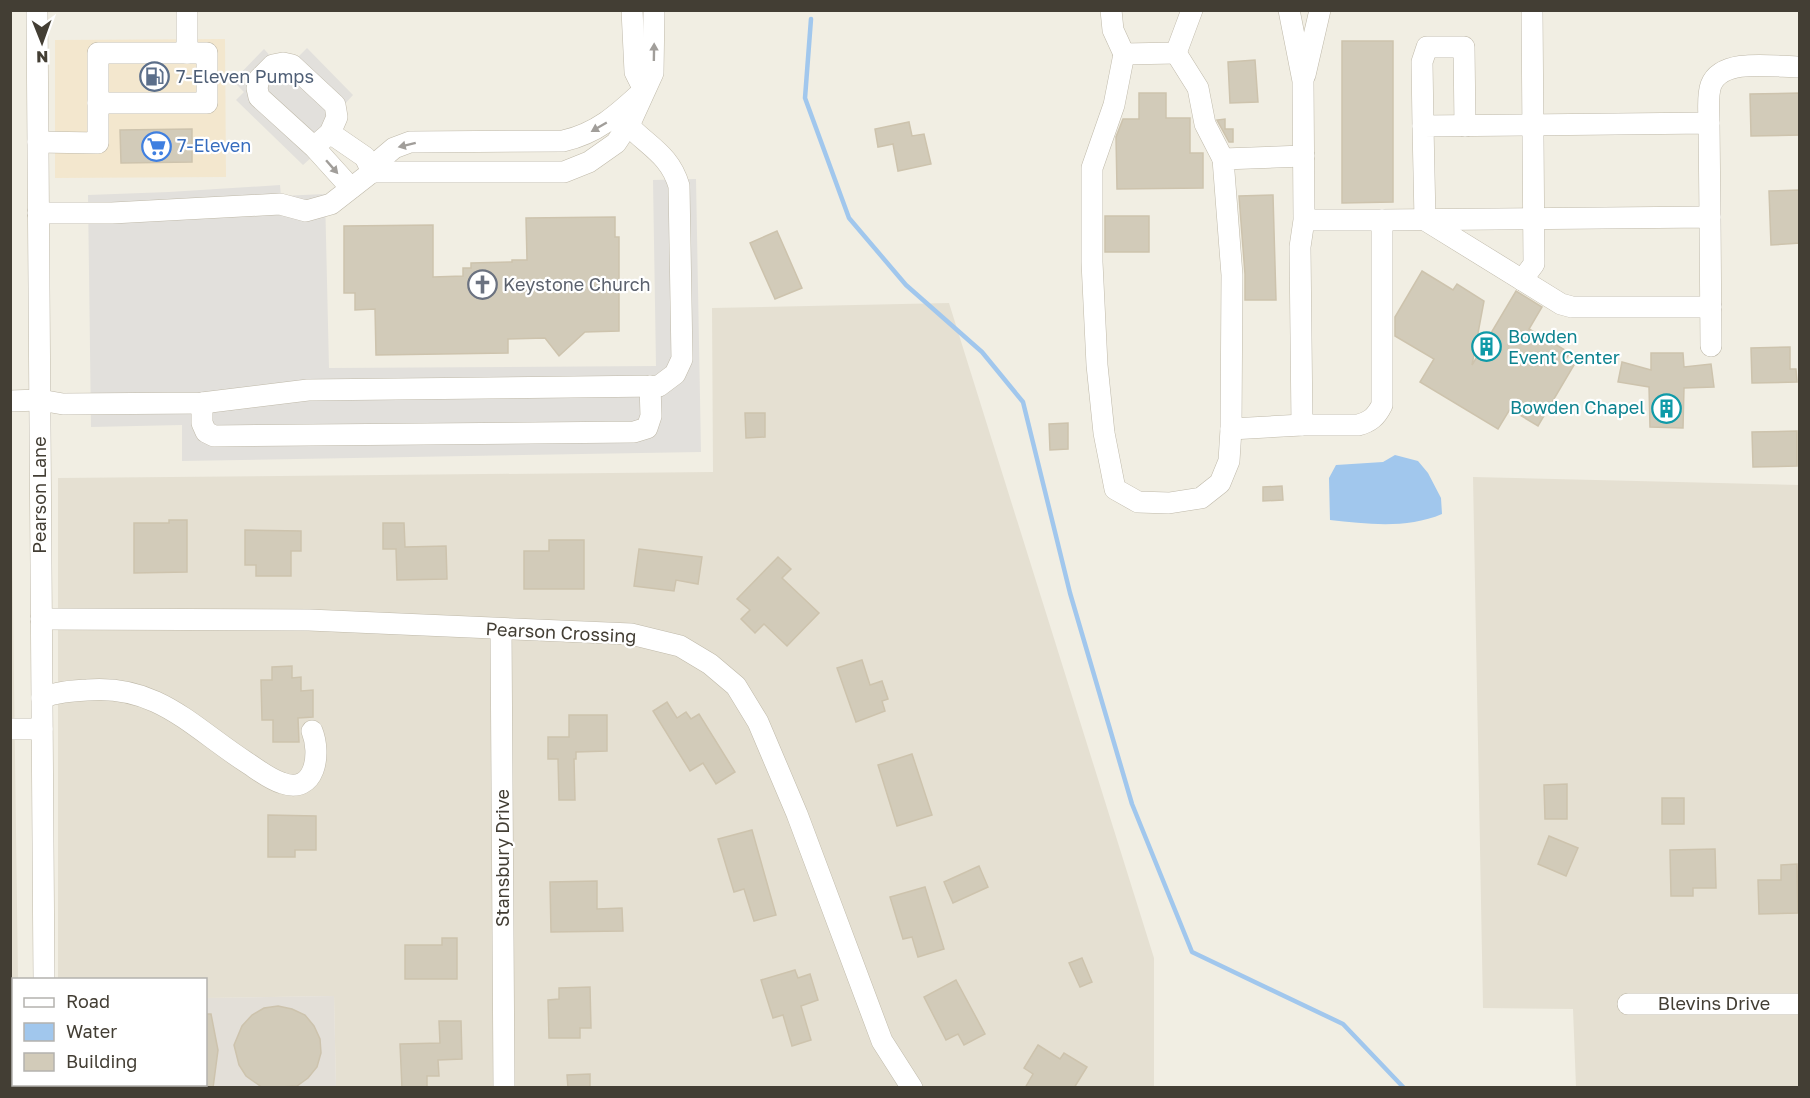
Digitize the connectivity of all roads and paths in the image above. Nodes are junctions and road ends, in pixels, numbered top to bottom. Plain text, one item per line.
1 (37, 10) edge
2 (187, 10) edge
3 (632, 10) edge
4 (654, 10) edge
5 (1111, 10) edge
6 (1192, 10) edge
7 (1289, 10) edge
8 (1320, 10) edge
9 (1532, 10) edge
10 (187, 53) junction
11 (1176, 53) junction
12 (1124, 54) junction
13 (1800, 67) edge
14 (1303, 81) junction
15 (644, 90) junction
16 (98, 103) junction
17 (1709, 123) junction
18 (628, 125) junction
19 (1423, 126) junction
20 (1465, 126) junction
21 (1532, 126) junction
22 (38, 142) junction
23 (1304, 156) junction
24 (1223, 159) junction
25 (372, 172) junction
26 (351, 188) junction
27 (38, 213) junction
28 (1710, 217) junction
29 (1533, 219) junction
30 (1304, 220) junction
31 (1382, 220) junction
32 (1425, 220) junction
33 (1522, 280) junction
34 (1711, 307) junction
35 (1711, 346) dead end
36 (650, 386) junction
37 (40, 400) junction
38 (10, 401) edge
39 (202, 403) junction
40 (1302, 425) junction
41 (1231, 429) junction
42 (41, 619) junction
43 (501, 629) junction
44 (42, 698) junction
45 (10, 729) edge
46 (42, 729) junction
47 (312, 731) dead end
48 (44, 978) edge
49 (1628, 1004) dead end
50 (1800, 1004) edge
51 (504, 1088) edge
52 (912, 1088) edge

1 - 22 street, Pearson Lane
2 - 10 street
3 - 15 street
15 -> 4 street
5 - 12 street
6 - 11 street
7 - 14 street
8 - 14 street
9 - 21 street
10 - 16 street
10 - 16 street
11 - 12 street
11 - 24 street
12 - 41 street
13 - 17 street
14 - 23 street
15 - 18 street
15 -> 25 street
16 - 22 street
17 - 21 street
17 - 28 street
18 - 25 street
18 - 36 street
19 - 20 street
19 - 20 street
19 - 32 street
20 - 21 street
21 - 29 street
22 - 27 street, Pearson Lane
23 - 24 street
23 - 30 street
24 - 41 street
25 - 26 street
25 -> 26 street
26 - 27 street
27 - 37 street, Pearson Lane
28 - 29 street
28 - 34 street
29 - 32 street
29 - 33 street
30 - 31 street
30 - 40 street
31 - 32 street
31 - 40 street
32 - 33 street
33 - 34 street
34 - 35 street
36 - 39 street
36 - 39 street
37 - 38 street
37 - 39 street
37 - 42 street, Pearson Lane
40 - 41 street
42 - 43 street, Pearson Crossing
42 - 44 street, Pearson Lane
43 - 51 street, Stansbury Drive
43 - 52 street, Pearson Crossing
44 - 46 street, Pearson Lane
44 - 47 street
45 - 46 street
46 - 48 street, Pearson Lane
49 - 50 street, Blevins Drive

